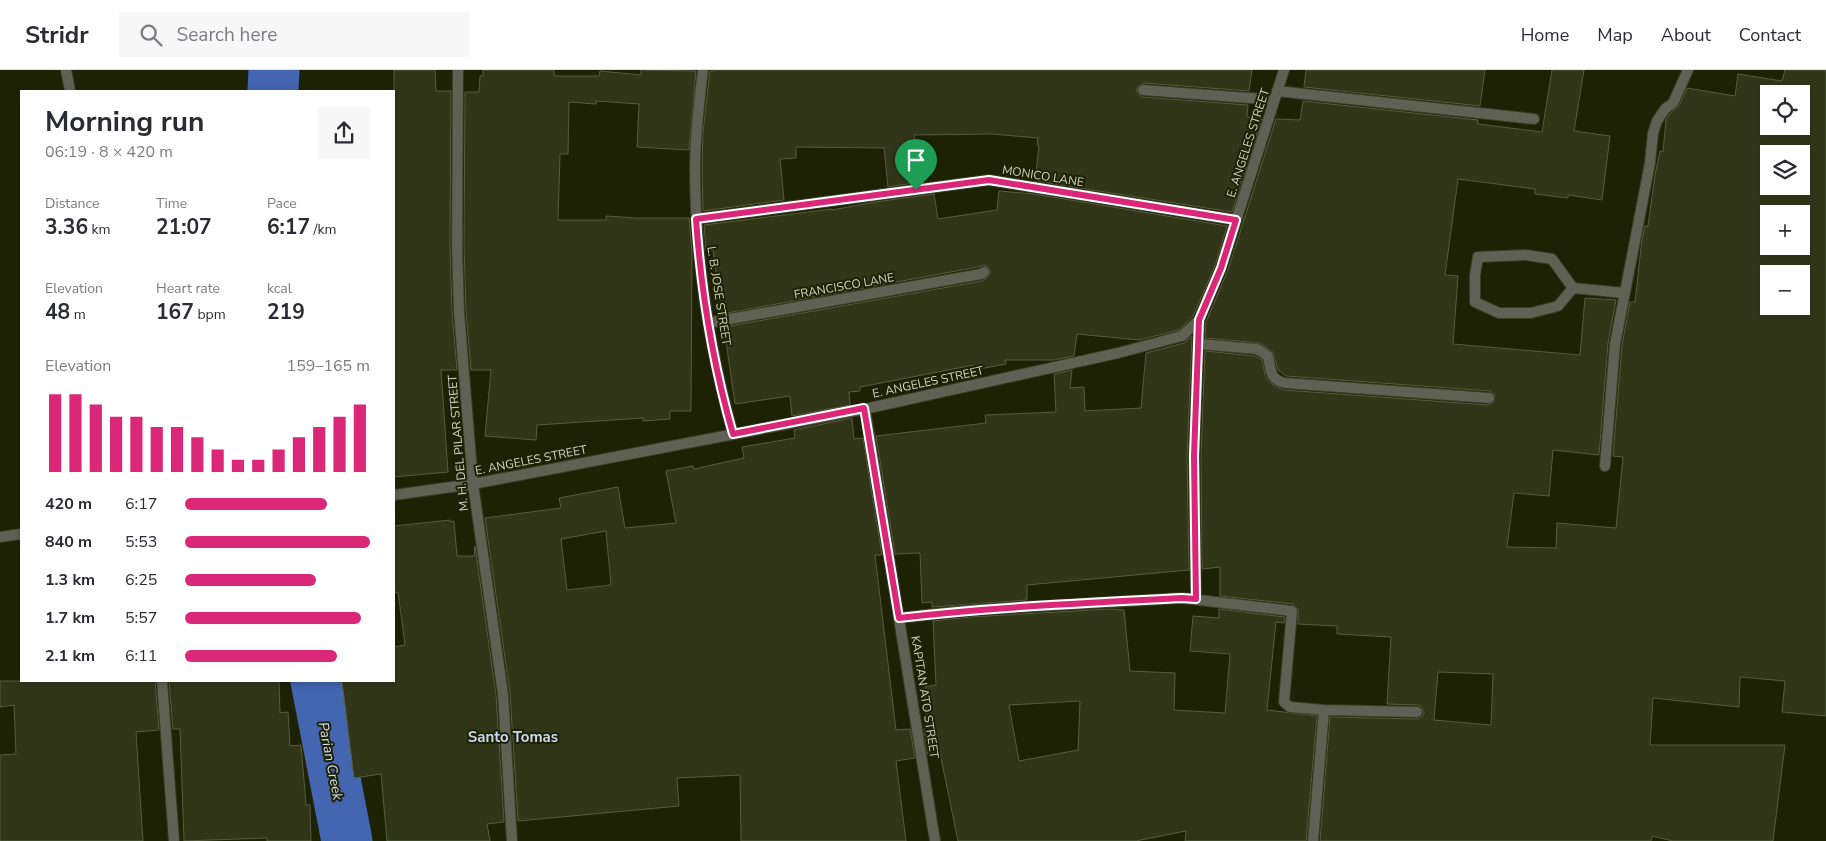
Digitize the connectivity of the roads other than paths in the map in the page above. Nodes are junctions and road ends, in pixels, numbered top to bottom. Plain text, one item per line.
1 (66, 70) edge
2 (458, 70) edge
3 (703, 70) edge
4 (1284, 70) edge
5 (1688, 70) edge
6 (70, 90) edge
7 (1143, 90) dead end
8 (1276, 96) junction
9 (1534, 119) dead end
10 (696, 219) junction
11 (1236, 220) junction
12 (984, 272) dead end
13 (1573, 288) junction
14 (1624, 293) junction
15 (1199, 320) junction
16 (708, 323) junction
17 (1199, 344) junction
18 (1489, 398) dead end
19 (864, 408) junction
20 (733, 434) junction
21 (1605, 466) dead end
22 (473, 484) junction
23 (395, 495) edge
24 (20, 534) edge
25 (0, 536) edge
26 (1196, 599) junction
27 (899, 618) junction
28 (162, 682) edge
29 (1324, 710) junction
30 (1417, 712) dead end
31 (174, 841) edge
32 (512, 841) edge
33 (935, 841) edge
34 (1313, 841) edge

1 - 6 street
2 - 22 street, M. H. DEL PILAR STREET
3 - 10 street, L. B. JOSE STREET
4 - 8 street, E. ANGELES STREET
5 - 14 street
7 - 8 street
8 - 9 street
8 - 11 street, E. ANGELES STREET
10 - 11 street, MONICO LANE
10 - 16 street, L. B. JOSE STREET
11 - 15 street, E. ANGELES STREET
12 - 16 street, FRANCISCO LANE
13 - 13 street
13 - 14 street
14 - 21 street
15 - 17 street
15 - 19 street, E. ANGELES STREET
16 - 20 street, L. B. JOSE STREET
17 - 18 street
17 - 26 street
19 - 20 street, E. ANGELES STREET
19 - 27 street, KAPITAN ATO STREET
20 - 22 street, E. ANGELES STREET
22 - 23 street, E. ANGELES STREET
22 - 32 street, M. H. DEL PILAR STREET
24 - 25 street
26 - 27 street
26 - 29 street
27 - 33 street, KAPITAN ATO STREET
28 - 31 street
29 - 30 street
29 - 34 street

